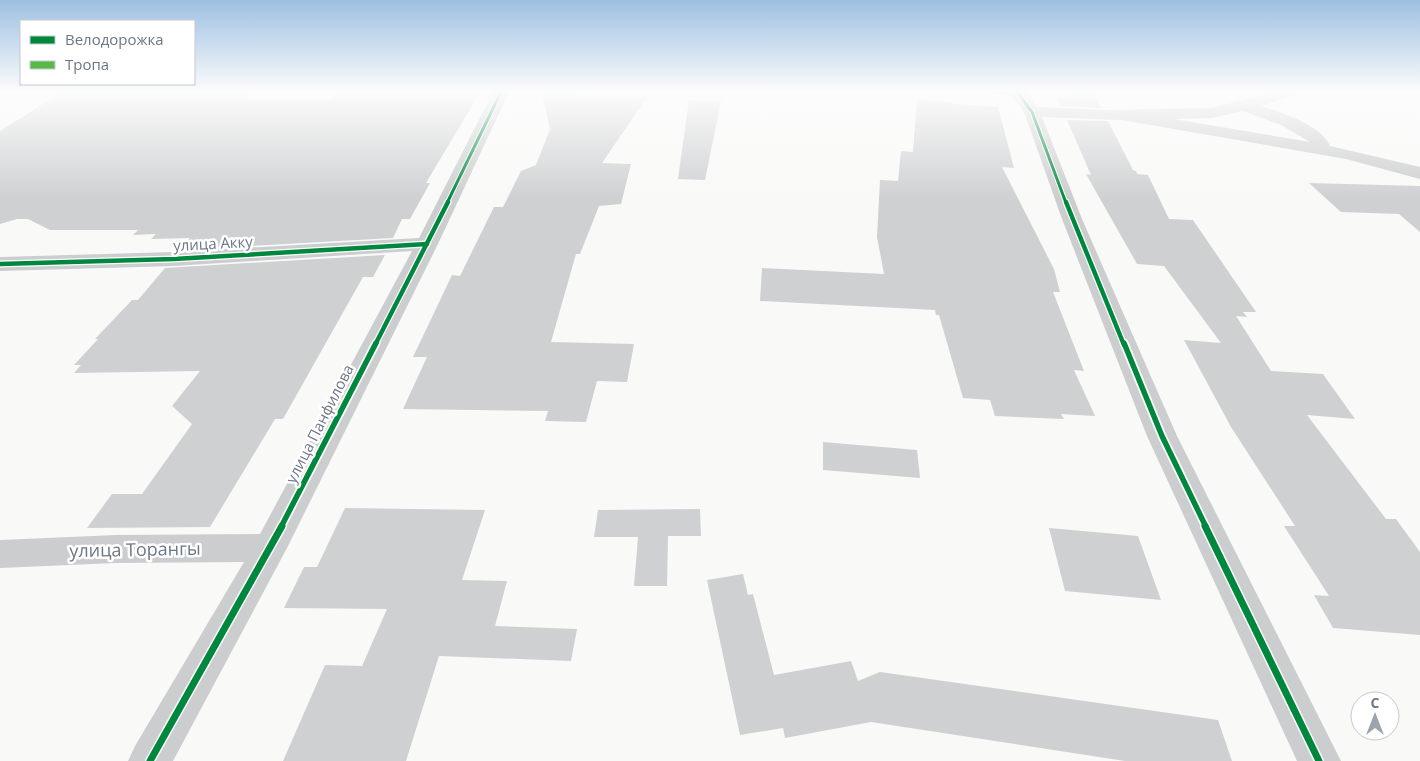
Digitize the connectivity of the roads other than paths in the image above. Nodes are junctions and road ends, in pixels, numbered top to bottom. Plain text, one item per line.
1 (484, 128) edge
2 (1034, 128) edge
3 (1196, 128) edge
4 (1297, 128) edge
5 (1326, 150) junction
6 (1420, 173) edge
7 (427, 244) junction
8 (0, 264) edge
9 (270, 548) junction
10 (0, 554) edge
11 (150, 761) edge
12 (1319, 761) edge

1 - 7 street, улица Панфилова
2 - 12 street
3 - 5 street
4 - 5 street
5 - 6 street
7 - 8 street, улица Акку
7 - 9 street, улица Панфилова
9 - 10 street, улица Торангы
9 - 11 street, улица Панфилова

